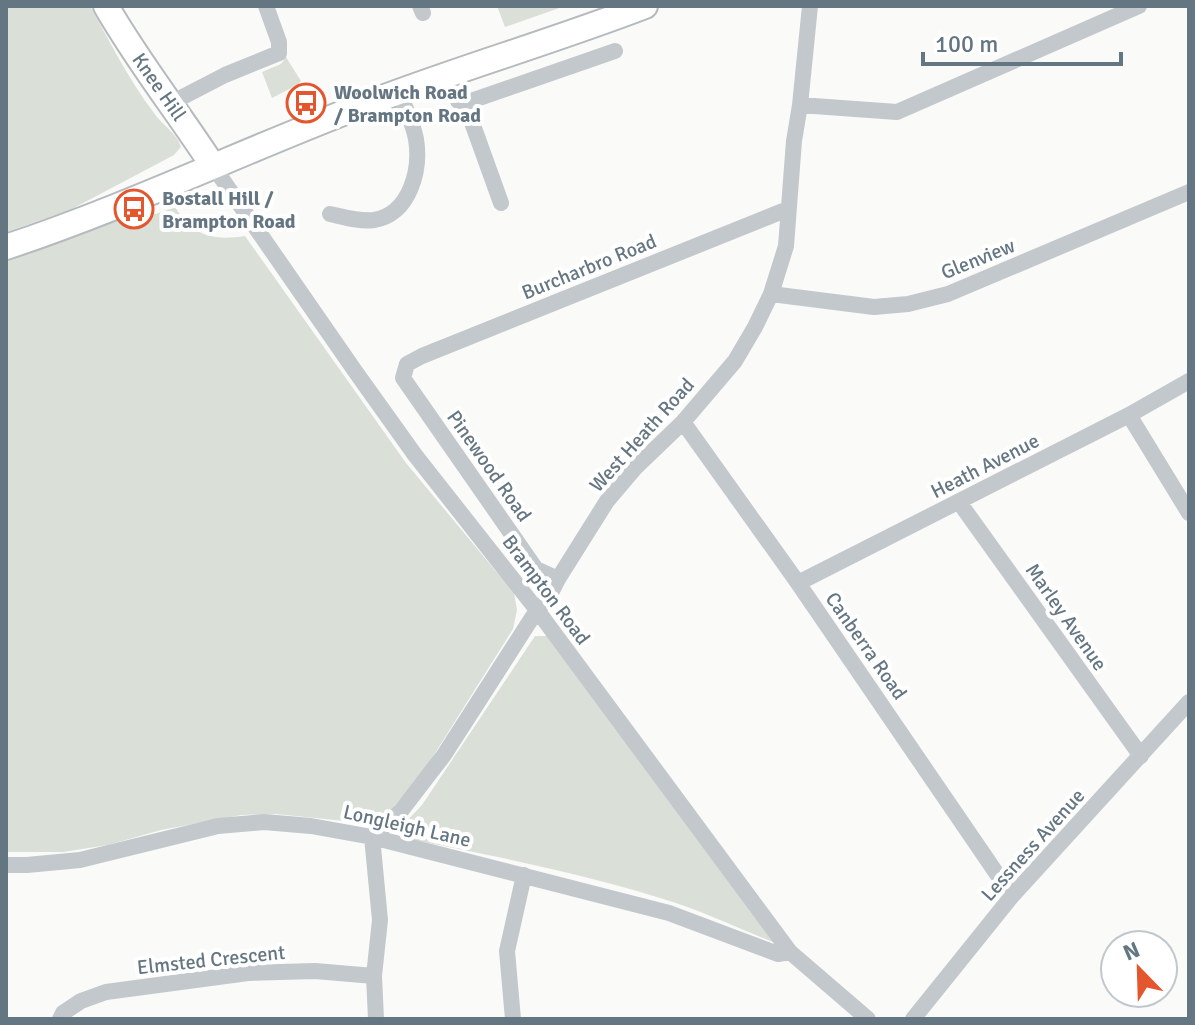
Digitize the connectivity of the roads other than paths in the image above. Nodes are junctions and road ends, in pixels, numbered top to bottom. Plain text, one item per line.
1 (106, 6) edge
2 (266, 6) edge
3 (599, 6) edge
4 (645, 6) edge
5 (810, 6) edge
6 (1139, 6) edge
7 (557, 36) junction
8 (615, 51) dead end
9 (568, 67) junction
10 (450, 72) junction
11 (399, 92) junction
12 (472, 100) junction
13 (171, 103) junction
14 (800, 105) junction
15 (210, 162) junction
16 (1189, 192) edge
17 (501, 203) dead end
18 (788, 209) junction
19 (330, 214) dead end
20 (6, 247) edge
21 (771, 294) junction
22 (407, 364) joint
23 (1189, 381) edge
24 (1129, 415) junction
25 (683, 422) junction
26 (959, 502) junction
27 (1189, 513) edge
28 (558, 579) junction
29 (798, 583) junction
30 (537, 610) junction
31 (1189, 702) edge
32 (1141, 756) junction
33 (372, 837) junction
34 (6, 865) edge
35 (524, 875) junction
36 (1012, 896) junction
37 (790, 952) junction
38 (374, 976) junction
39 (60, 1019) edge
40 (376, 1019) edge
41 (513, 1019) edge
42 (868, 1019) edge
43 (913, 1019) edge

1 - 13 main road, Knee Hill
2 - 13 street
3 - 15 main road
4 - 7 main road
5 - 14 street, West Heath Road
6 - 14 street
7 - 9 street
7 - 10 main road
8 - 9 street
9 - 12 street
10 - 11 main road
10 - 12 street
11 - 15 main road
11 - 19 street
12 - 17 street
13 - 15 main road, Knee Hill
14 - 18 street, West Heath Road
15 - 20 main road
15 - 30 street, Brampton Road
16 - 21 street, Glenview
18 - 21 street, West Heath Road
18 - 22 street, Burcharbro Road
21 - 25 street, West Heath Road
22 - 28 street, Pinewood Road
23 - 24 street, Heath Avenue
24 - 26 street, Heath Avenue
24 - 27 street
25 - 28 street, West Heath Road
25 - 29 street, Canberra Road
26 - 29 street, Heath Avenue
26 - 32 street, Marley Avenue
28 - 30 street, West Heath Road
29 - 36 street, Canberra Road
30 - 33 street, West Heath Road
30 - 37 street, Brampton Road
31 - 32 street, Lessness Avenue
32 - 36 street, Lessness Avenue
33 - 34 street, Longleigh Lane
33 - 35 street, Longleigh Lane
33 - 38 street
35 - 37 street, Longleigh Lane
35 - 41 street
36 - 43 street, Lessness Avenue
37 - 42 street, Brampton Road
38 - 39 street, Elmsted Crescent
38 - 40 street

